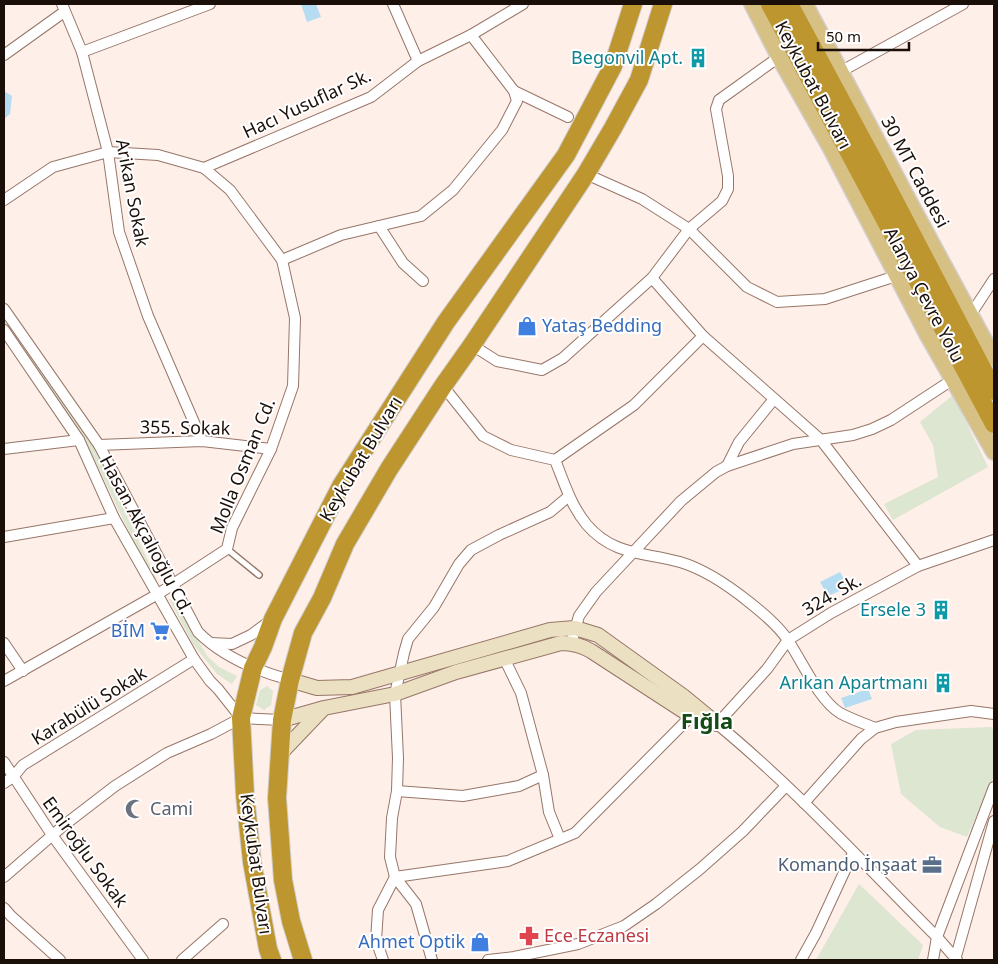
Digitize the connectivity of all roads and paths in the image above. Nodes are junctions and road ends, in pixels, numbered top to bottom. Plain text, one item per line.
1 (210, 4) edge
2 (393, 4) edge
3 (523, 4) edge
4 (633, 4) edge
5 (663, 4) edge
6 (671, 4) edge
7 (752, 4) edge
8 (770, 4) edge
9 (789, 4) edge
10 (805, 4) edge
11 (963, 4) edge
12 (63, 8) edge
13 (654, 29) junction
14 (471, 36) junction
15 (82, 52) junction
16 (4, 55) edge
17 (780, 57) junction
18 (418, 61) junction
19 (840, 72) junction
20 (514, 90) junction
21 (568, 117) dead end
22 (108, 152) junction
23 (872, 158) joint
24 (856, 166) joint
25 (204, 168) junction
26 (586, 174) junction
27 (4, 200) edge
28 (379, 226) junction
29 (689, 229) junction
30 (282, 260) junction
31 (896, 276) junction
32 (652, 278) junction
33 (994, 279) edge
34 (422, 281) dead end
35 (4, 309) edge
36 (972, 314) junction
37 (4, 330) edge
38 (703, 336) junction
39 (472, 344) junction
40 (994, 358) edge
41 (952, 380) junction
42 (442, 386) junction
43 (994, 391) edge
44 (774, 399) junction
45 (994, 424) edge
46 (79, 440) junction
47 (822, 440) junction
48 (202, 441) junction
49 (99, 445) junction
50 (4, 449) edge
51 (271, 449) junction
52 (994, 452) edge
53 (555, 460) junction
54 (727, 466) junction
55 (569, 496) junction
56 (114, 518) junction
57 (4, 537) edge
58 (994, 540) edge
59 (227, 549) junction
60 (633, 553) junction
61 (918, 566) junction
62 (259, 575) dead end
63 (174, 583) junction
64 (158, 594) junction
65 (273, 619) junction
66 (575, 628) junction
67 (788, 640) junction
68 (4, 643) edge
69 (210, 643) junction
70 (571, 643) junction
71 (504, 658) junction
72 (194, 660) junction
73 (253, 668) junction
74 (23, 671) junction
75 (398, 674) junction
76 (290, 680) junction
77 (4, 681) edge
78 (395, 694) junction
79 (324, 708) junction
80 (994, 714) edge
81 (691, 716) junction
82 (241, 718) junction
83 (282, 720) junction
84 (717, 724) junction
85 (875, 728) junction
86 (279, 755) junction
87 (4, 762) edge
88 (543, 776) junction
89 (8, 780) edge
90 (786, 786) junction
91 (994, 787) edge
92 (396, 790) junction
93 (804, 803) junction
94 (994, 821) edge
95 (52, 835) junction
96 (560, 839) junction
97 (990, 851) edge
98 (853, 853) junction
99 (4, 877) edge
100 (395, 877) junction
101 (4, 908) edge
102 (223, 924) dead end
103 (937, 937) junction
104 (514, 959) edge
105 (956, 959) edge
106 (60, 960) edge
107 (143, 960) edge
108 (182, 960) edge
109 (272, 960) edge
110 (303, 960) edge
111 (383, 960) edge
112 (432, 960) edge
113 (488, 960) edge
114 (801, 960) edge
115 (933, 960) edge

1 - 15 street
2 - 18 street
3 - 14 street, Hacı Yusuflar Sk.
4 - 65 highway, Keykubat Bulvarı
5 - 13 highway, Keykubat Bulvarı
6 - 13 highway
7 - 17 main road
8 - 24 highway, Keykubat Bulvarı
9 - 23 highway, Keykubat Bulvarı
10 - 19 main road, 30 MT Caddesi
11 - 19 street
12 - 15 street, Arikan Sokak
12 - 16 street
13 - 26 highway, Keykubat Bulvarı
14 - 18 street, Hacı Yusuflar Sk.
14 - 20 street
15 - 22 street, Arikan Sokak
17 - 29 street
17 - 31 main road
18 - 25 street, Hacı Yusuflar Sk.
19 - 36 main road, 30 MT Caddesi
20 - 21 street
20 - 28 street
22 - 25 street, Molla Osman Cd.
22 - 27 street, Molla Osman Cd.
22 - 48 street, Arikan Sokak
23 - 43 highway, Alanya Çevre Yolu
24 - 45 highway, Alanya Çevre Yolu
25 - 30 street, Molla Osman Cd.
26 - 29 street
26 - 39 highway, Keykubat Bulvarı
28 - 30 street
28 - 34 street
29 - 31 street
29 - 32 street
30 - 51 street, Molla Osman Cd.
31 - 41 main road
32 - 38 street
32 - 39 street
33 - 36 street
35 - 49 street, Hasan Akçalıoğlu Cd.
36 - 40 main road, 30 MT Caddesi
37 - 46 street, Hasan Akçalıoğlu Cd.
38 - 44 street
38 - 53 street
39 - 42 highway, Keykubat Bulvarı
41 - 47 street
41 - 52 main road
42 - 53 street
42 - 76 highway, Keykubat Bulvarı
44 - 47 street
44 - 54 street
46 - 50 street
46 - 56 street, Hasan Akçalıoğlu Cd.
47 - 54 street
47 - 61 street
48 - 49 street, 355. Sokak
48 - 51 street, 355. Sokak
49 - 63 street, Hasan Akçalıoğlu Cd.
51 - 59 street, Molla Osman Cd.
53 - 55 street
54 - 60 street
55 - 60 street
55 - 75 street
56 - 57 street
56 - 64 street, Hasan Akçalıoğlu Cd.
58 - 61 street, 324. Sk.
59 - 62 lane
59 - 63 street, Molla Osman Cd.
60 - 66 street
60 - 67 street
61 - 67 street, 324. Sk.
63 - 64 street, Molla Osman Cd.
63 - 69 street, Hasan Akçalıoğlu Cd.
64 - 72 street, Hasan Akçalıoğlu Cd.
64 - 74 street, Molla Osman Cd.
65 - 69 street
65 - 73 highway, Keykubat Bulvarı
66 - 70 street
66 - 75 street
66 - 84 street
67 - 84 street, 324. Sk.
67 - 85 street
68 - 74 street
69 - 73 street, Hasan Akçalıoğlu Cd.
70 - 71 street
70 - 81 street
71 - 78 street
71 - 88 street
72 - 82 street, Hasan Akçalıoğlu Cd.
72 - 89 street, Karabülü Sokak
73 - 76 street, Hasan Akçalıoğlu Cd.
73 - 82 highway, Keykubat Bulvarı
74 - 77 street, Molla Osman Cd.
75 - 76 street
75 - 78 street
76 - 83 highway, Keykubat Bulvarı
78 - 79 street
78 - 92 street
79 - 83 street
79 - 86 street
80 - 85 street
81 - 84 street
81 - 96 street
82 - 83 street
82 - 95 street
82 - 109 highway, Keykubat Bulvarı
83 - 86 highway, Keykubat Bulvarı
84 - 90 street
85 - 93 street
86 - 110 highway, Keykubat Bulvarı
87 - 89 street, Emiroğlu Sokak
88 - 92 street
88 - 96 street
89 - 95 street, Emiroğlu Sokak
90 - 93 street
90 - 104 street
91 - 103 street
92 - 100 street
93 - 98 street
94 - 97 street
95 - 99 street
95 - 107 street, Emiroğlu Sokak
96 - 100 street
97 - 105 street
98 - 103 street
98 - 114 street
100 - 111 street
100 - 112 street
101 - 106 street
102 - 108 street
103 - 105 street
103 - 115 street
104 - 113 street

